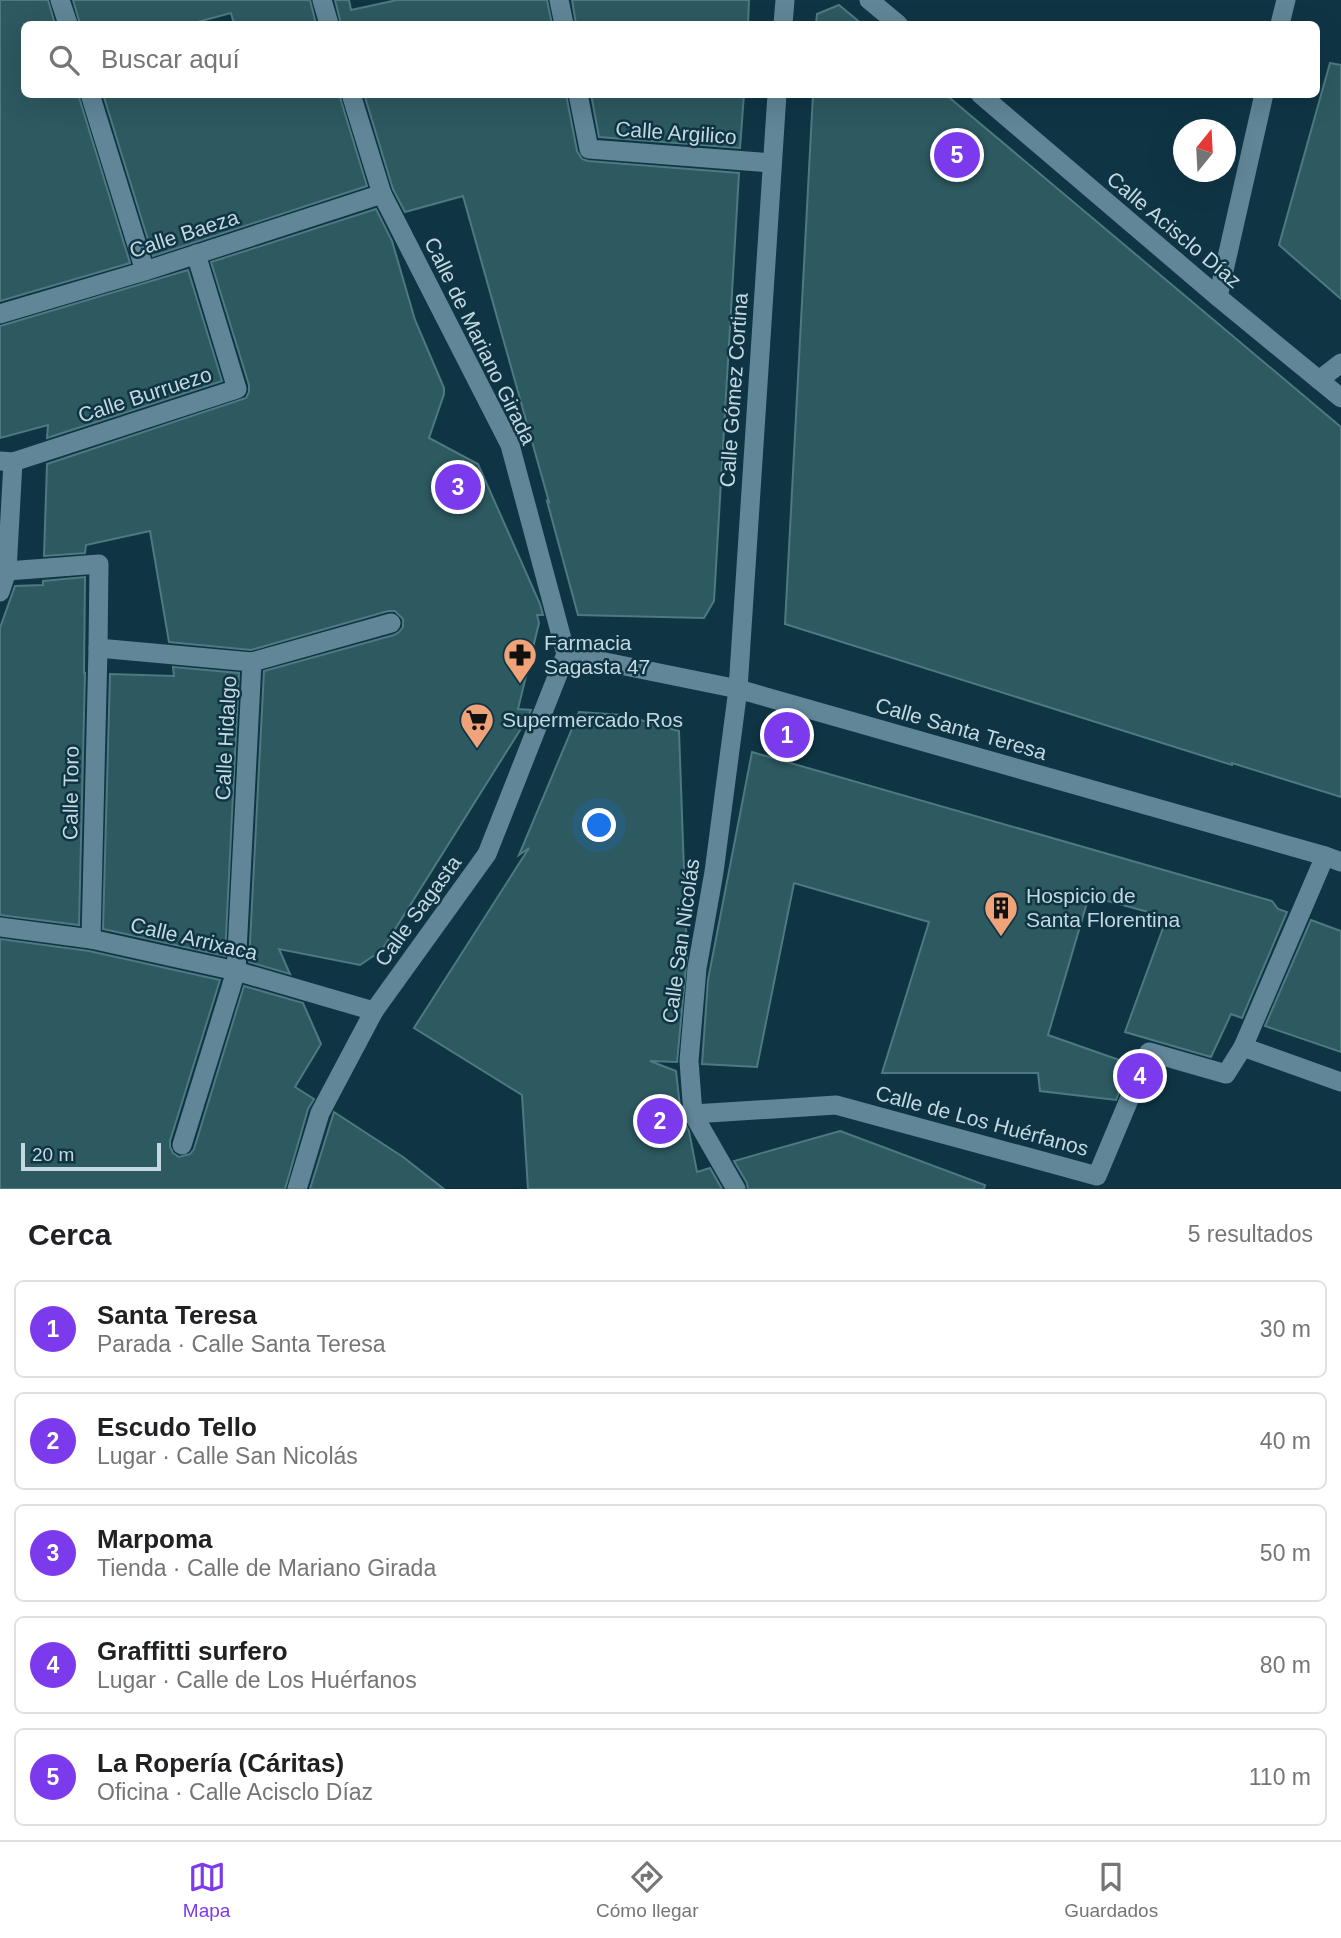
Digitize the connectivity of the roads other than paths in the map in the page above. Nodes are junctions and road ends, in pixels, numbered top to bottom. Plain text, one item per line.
1 (60, 0) edge
2 (321, 0) edge
3 (559, 0) edge
4 (785, 0) edge
5 (869, 0) edge
6 (1286, 0) edge
7 (67, 21) edge
8 (328, 21) edge
9 (563, 21) edge
10 (783, 21) edge
11 (894, 21) edge
12 (1281, 21) edge
13 (91, 98) edge
14 (352, 98) edge
15 (579, 98) edge
16 (777, 98) edge
17 (985, 98) edge
18 (1263, 98) edge
19 (772, 163) junction
20 (382, 194) junction
21 (196, 254) junction
22 (145, 271) junction
23 (1218, 297) junction
24 (0, 314) edge
25 (1341, 363) edge
26 (1319, 380) junction
27 (1341, 398) edge
28 (7, 461) edge
29 (7, 571) junction
30 (0, 592) edge
31 (391, 623) dead end
32 (98, 649) junction
33 (566, 654) junction
34 (252, 662) junction
35 (738, 689) junction
36 (1333, 859) edge
37 (0, 928) edge
38 (90, 939) junction
39 (236, 971) junction
40 (374, 1011) junction
41 (1243, 1047) junction
42 (1341, 1082) edge
43 (693, 1114) junction
44 (182, 1144) dead end
45 (297, 1189) edge
46 (736, 1189) edge

1 - 7 street
2 - 8 street
3 - 9 street
4 - 10 street
5 - 11 street
6 - 12 street
13 - 22 street
14 - 20 street, Calle de Mariano Girada
15 - 19 street, Calle Argilico
16 - 19 street, Calle Gómez Cortina
17 - 23 street, Calle Acisclo Díaz
18 - 23 street
19 - 35 street, Calle Gómez Cortina
20 - 21 street, Calle Baeza
20 - 33 street, Calle de Mariano Girada
21 - 22 street, Calle Baeza
21 - 28 street, Calle Burruezo
22 - 24 street, Calle Baeza
23 - 26 street, Calle Acisclo Díaz
25 - 26 street
26 - 27 street, Calle Acisclo Díaz
28 - 29 street
29 - 30 street
29 - 32 street, Calle Toro
31 - 34 street
32 - 34 street, Calle Hidalgo
32 - 38 street, Calle Toro
33 - 35 street, Calle Santa Teresa
33 - 40 street, Calle Sagasta
34 - 39 street, Calle Hidalgo
35 - 36 street, Calle Santa Teresa
35 - 43 street, Calle San Nicolás
36 - 41 street
37 - 38 street, Calle Arrixaca
38 - 39 street, Calle Arrixaca
39 - 40 street, Calle Arrixaca
39 - 44 street, Calle Hidalgo
40 - 45 street, Calle Sagasta
41 - 42 street
41 - 43 street, Calle de Los Huérfanos
43 - 46 street, Calle San Nicolás

